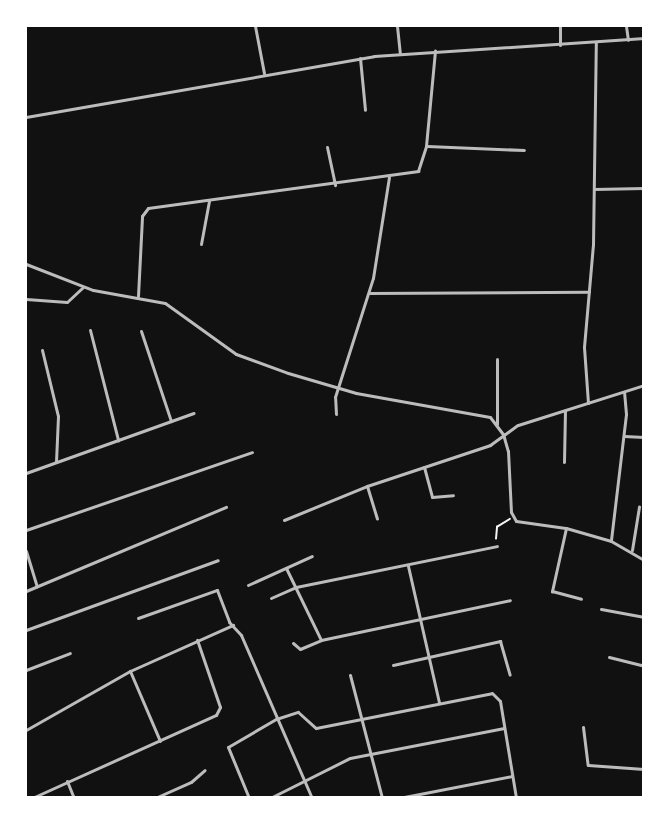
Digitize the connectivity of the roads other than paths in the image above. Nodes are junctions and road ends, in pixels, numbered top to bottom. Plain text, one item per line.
1 (255, 26) edge
2 (397, 26) edge
3 (560, 26) edge
4 (626, 26) edge
5 (644, 38) edge
6 (628, 40) junction
7 (596, 42) junction
8 (560, 45) junction
9 (435, 50) junction
10 (400, 53) junction
11 (360, 58) junction
12 (264, 73) junction
13 (365, 110) dead end
14 (26, 117) edge
15 (327, 147) dead end
16 (426, 147) junction
17 (524, 150) dead end
18 (389, 177) junction
19 (335, 185) junction
20 (644, 188) edge
21 (594, 189) junction
22 (209, 201) junction
23 (201, 244) dead end
24 (26, 264) edge
25 (83, 287) junction
26 (589, 292) junction
27 (369, 293) junction
28 (138, 296) junction
29 (26, 299) edge
30 (90, 330) dead end
31 (141, 331) dead end
32 (42, 350) dead end
33 (496, 359) dead end
34 (644, 386) edge
35 (338, 388) junction
36 (624, 393) junction
37 (589, 404) junction
38 (565, 411) junction
39 (194, 413) dead end
40 (336, 414) dead end
41 (171, 421) junction
42 (497, 424) junction
43 (503, 434) junction
44 (624, 436) junction
45 (644, 437) edge
46 (118, 440) junction
47 (252, 452) dead end
48 (56, 462) junction
49 (564, 462) dead end
50 (424, 467) junction
51 (26, 473) edge
52 (367, 486) junction
53 (453, 495) dead end
54 (225, 507) dead end
55 (639, 507) dead end
56 (377, 518) dead end
57 (284, 520) dead end
58 (566, 528) junction
59 (26, 530) edge
60 (611, 541) junction
61 (497, 546) road end
62 (632, 550) junction
63 (26, 551) edge
64 (312, 556) dead end
65 (218, 560) dead end
66 (644, 560) edge
67 (408, 566) junction
68 (286, 568) junction
69 (248, 585) dead end
70 (37, 586) junction
71 (296, 587) junction
72 (26, 591) edge
73 (271, 598) dead end
74 (581, 599) dead end
75 (510, 600) dead end
76 (601, 609) dead end
77 (644, 617) edge
78 (138, 618) dead end
79 (420, 619) junction
80 (233, 625) junction
81 (26, 630) edge
82 (196, 640) junction
83 (321, 640) junction
84 (293, 643) dead end
85 (70, 653) dead end
86 (429, 656) junction
87 (609, 657) dead end
88 (393, 664) dead end
89 (644, 666) edge
90 (26, 670) edge
91 (130, 672) junction
92 (350, 675) dead end
93 (510, 675) dead end
94 (439, 703) junction
95 (363, 718) junction
96 (276, 719) junction
97 (583, 727) dead end
98 (504, 728) junction
99 (26, 730) edge
100 (160, 741) junction
101 (372, 753) junction
102 (644, 769) edge
103 (205, 770) dead end
104 (512, 776) junction
105 (304, 780) junction
106 (67, 781) junction
107 (32, 798) edge
108 (74, 798) edge
109 (155, 798) edge
110 (249, 798) edge
111 (270, 798) edge
112 (312, 798) edge
113 (382, 798) edge
114 (399, 798) edge
115 (516, 798) edge

1 - 12 street
2 - 10 street
3 - 8 street
4 - 6 street
5 - 6 street
6 - 7 street
7 - 8 street
7 - 21 street
8 - 9 street
9 - 10 street
9 - 16 street
10 - 11 street
11 - 12 street
11 - 13 street
12 - 14 street
15 - 19 street
16 - 17 street
16 - 18 street
18 - 19 street
18 - 27 street
19 - 22 street
20 - 21 street
21 - 26 street
22 - 23 street
22 - 28 street
24 - 25 street
25 - 28 street
25 - 29 street
26 - 27 street
26 - 37 street
27 - 35 street
28 - 35 street
30 - 46 street
31 - 41 street
32 - 48 street
33 - 42 street
34 - 36 street
35 - 40 street
35 - 42 street
36 - 37 street
36 - 44 street
37 - 38 street
38 - 43 street
38 - 49 street
39 - 41 street
41 - 46 street
42 - 43 street
43 - 50 street
43 - 58 street
44 - 45 street
44 - 60 street
46 - 48 street
47 - 59 street
48 - 51 street
50 - 52 street
50 - 53 street
52 - 56 street
52 - 57 street
54 - 70 street
55 - 62 street
58 - 60 street
58 - 74 street
60 - 62 street
61 - 67 street
62 - 66 street
63 - 70 street
64 - 68 street
65 - 81 street
67 - 71 street
67 - 79 street
68 - 69 street
68 - 71 street
70 - 72 street
71 - 73 street
71 - 83 street
75 - 79 street
76 - 77 street
78 - 80 street
79 - 83 street
79 - 86 street
80 - 82 street
80 - 96 street
82 - 91 street
82 - 100 street
83 - 84 street
85 - 90 street
86 - 88 street
86 - 93 street
86 - 94 street
87 - 89 street
91 - 99 street
91 - 100 street
92 - 95 street
94 - 95 street
94 - 98 street
95 - 96 street
95 - 101 street
96 - 105 street
96 - 110 street
97 - 102 street
98 - 101 street
98 - 104 street
100 - 106 street
101 - 105 street
101 - 113 street
103 - 109 street
104 - 114 street
104 - 115 street
105 - 111 street
105 - 112 street
106 - 107 street
106 - 108 street

